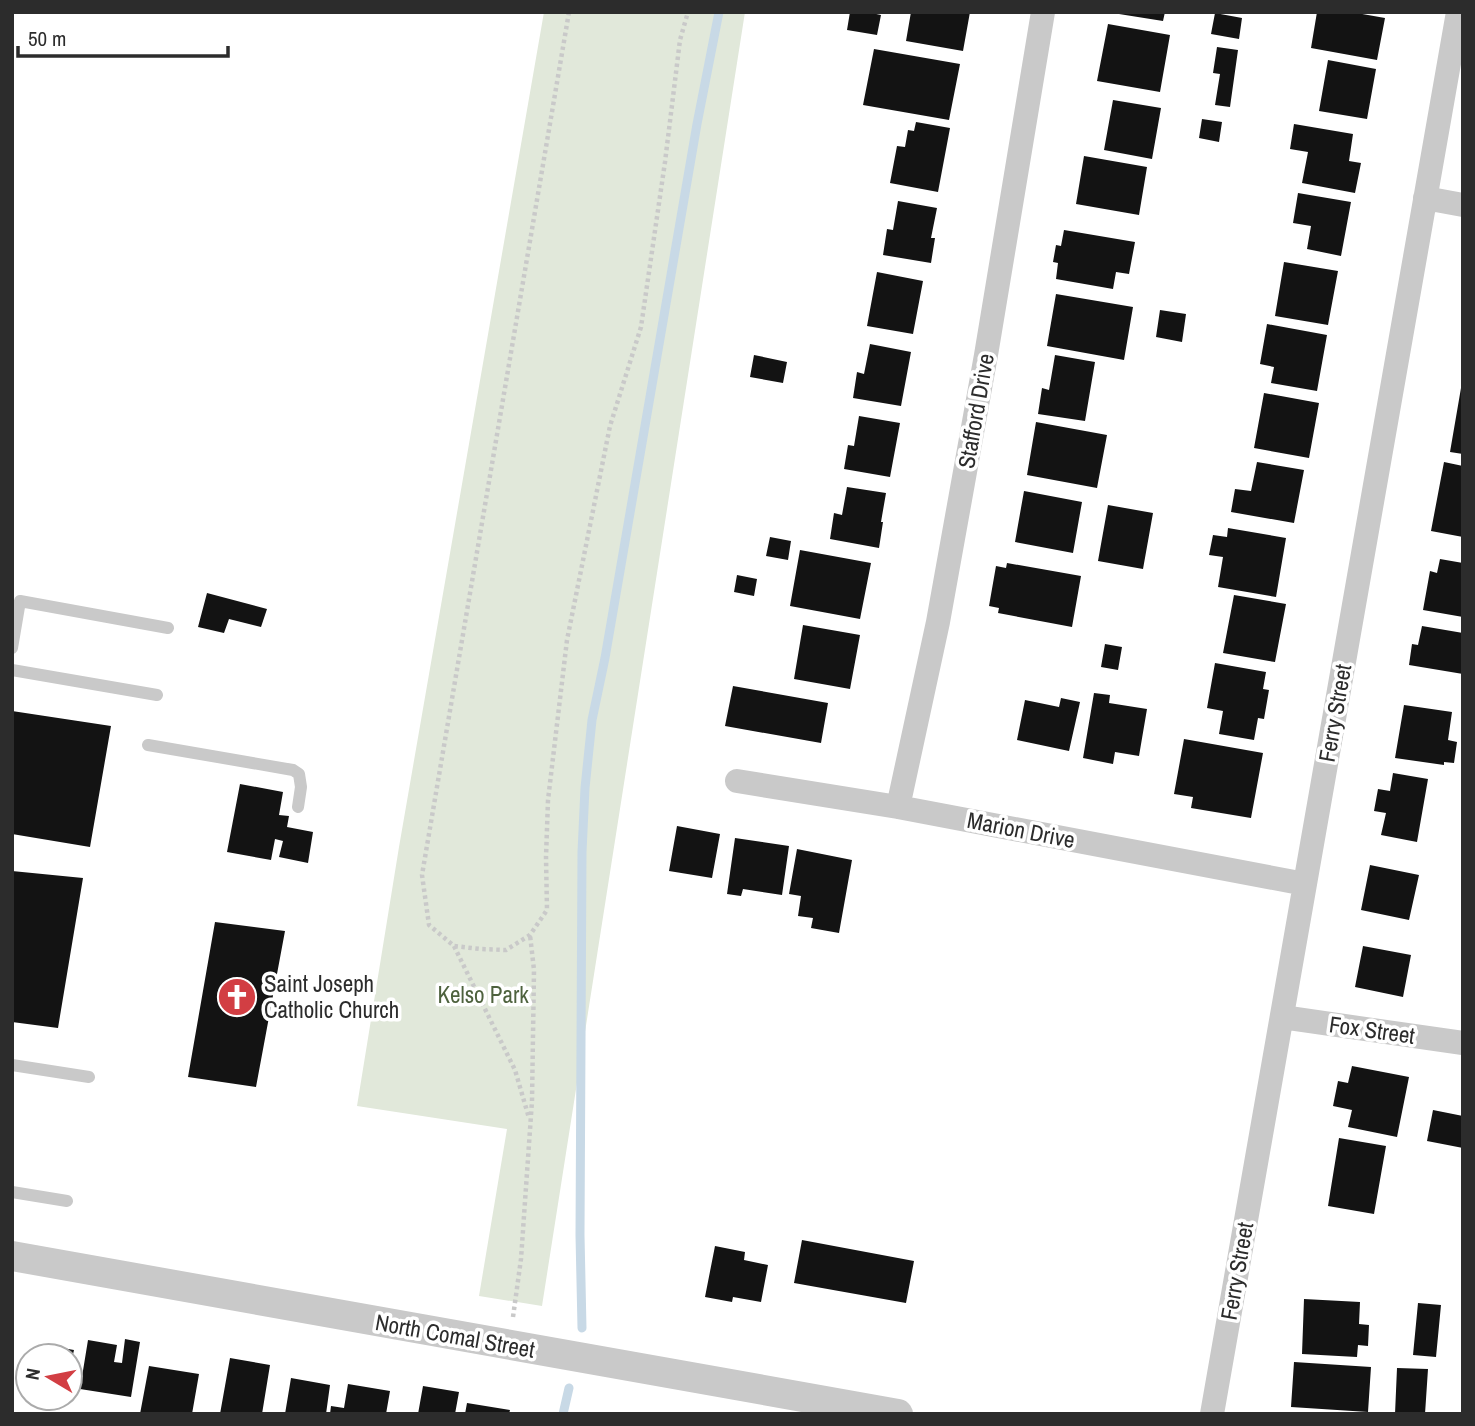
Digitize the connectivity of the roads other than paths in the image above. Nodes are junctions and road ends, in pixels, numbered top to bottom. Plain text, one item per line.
1 (1043, 12) edge
2 (1458, 12) edge
3 (1425, 198) junction
4 (1463, 205) edge
5 (167, 628) dead end
6 (12, 648) edge
7 (12, 670) edge
8 (156, 695) dead end
9 (148, 746) dead end
10 (737, 781) dead end
11 (298, 807) dead end
12 (898, 807) junction
13 (1305, 884) junction
14 (1282, 1017) junction
15 (1463, 1043) edge
16 (12, 1065) edge
17 (89, 1077) dead end
18 (12, 1192) edge
19 (67, 1201) dead end
20 (12, 1255) edge
21 (898, 1414) edge
22 (1212, 1414) edge

1 - 12 street, Stafford Drive
2 - 3 street, Ferry Street
3 - 4 street
3 - 13 street, Ferry Street
5 - 6 lane
7 - 8 lane
9 - 11 lane
10 - 12 street, Marion Drive
12 - 13 street, Marion Drive
13 - 14 street, Ferry Street
14 - 15 street, Fox Street
14 - 22 street, Ferry Street
16 - 17 lane
18 - 19 lane
20 - 21 street, North Comal Street

